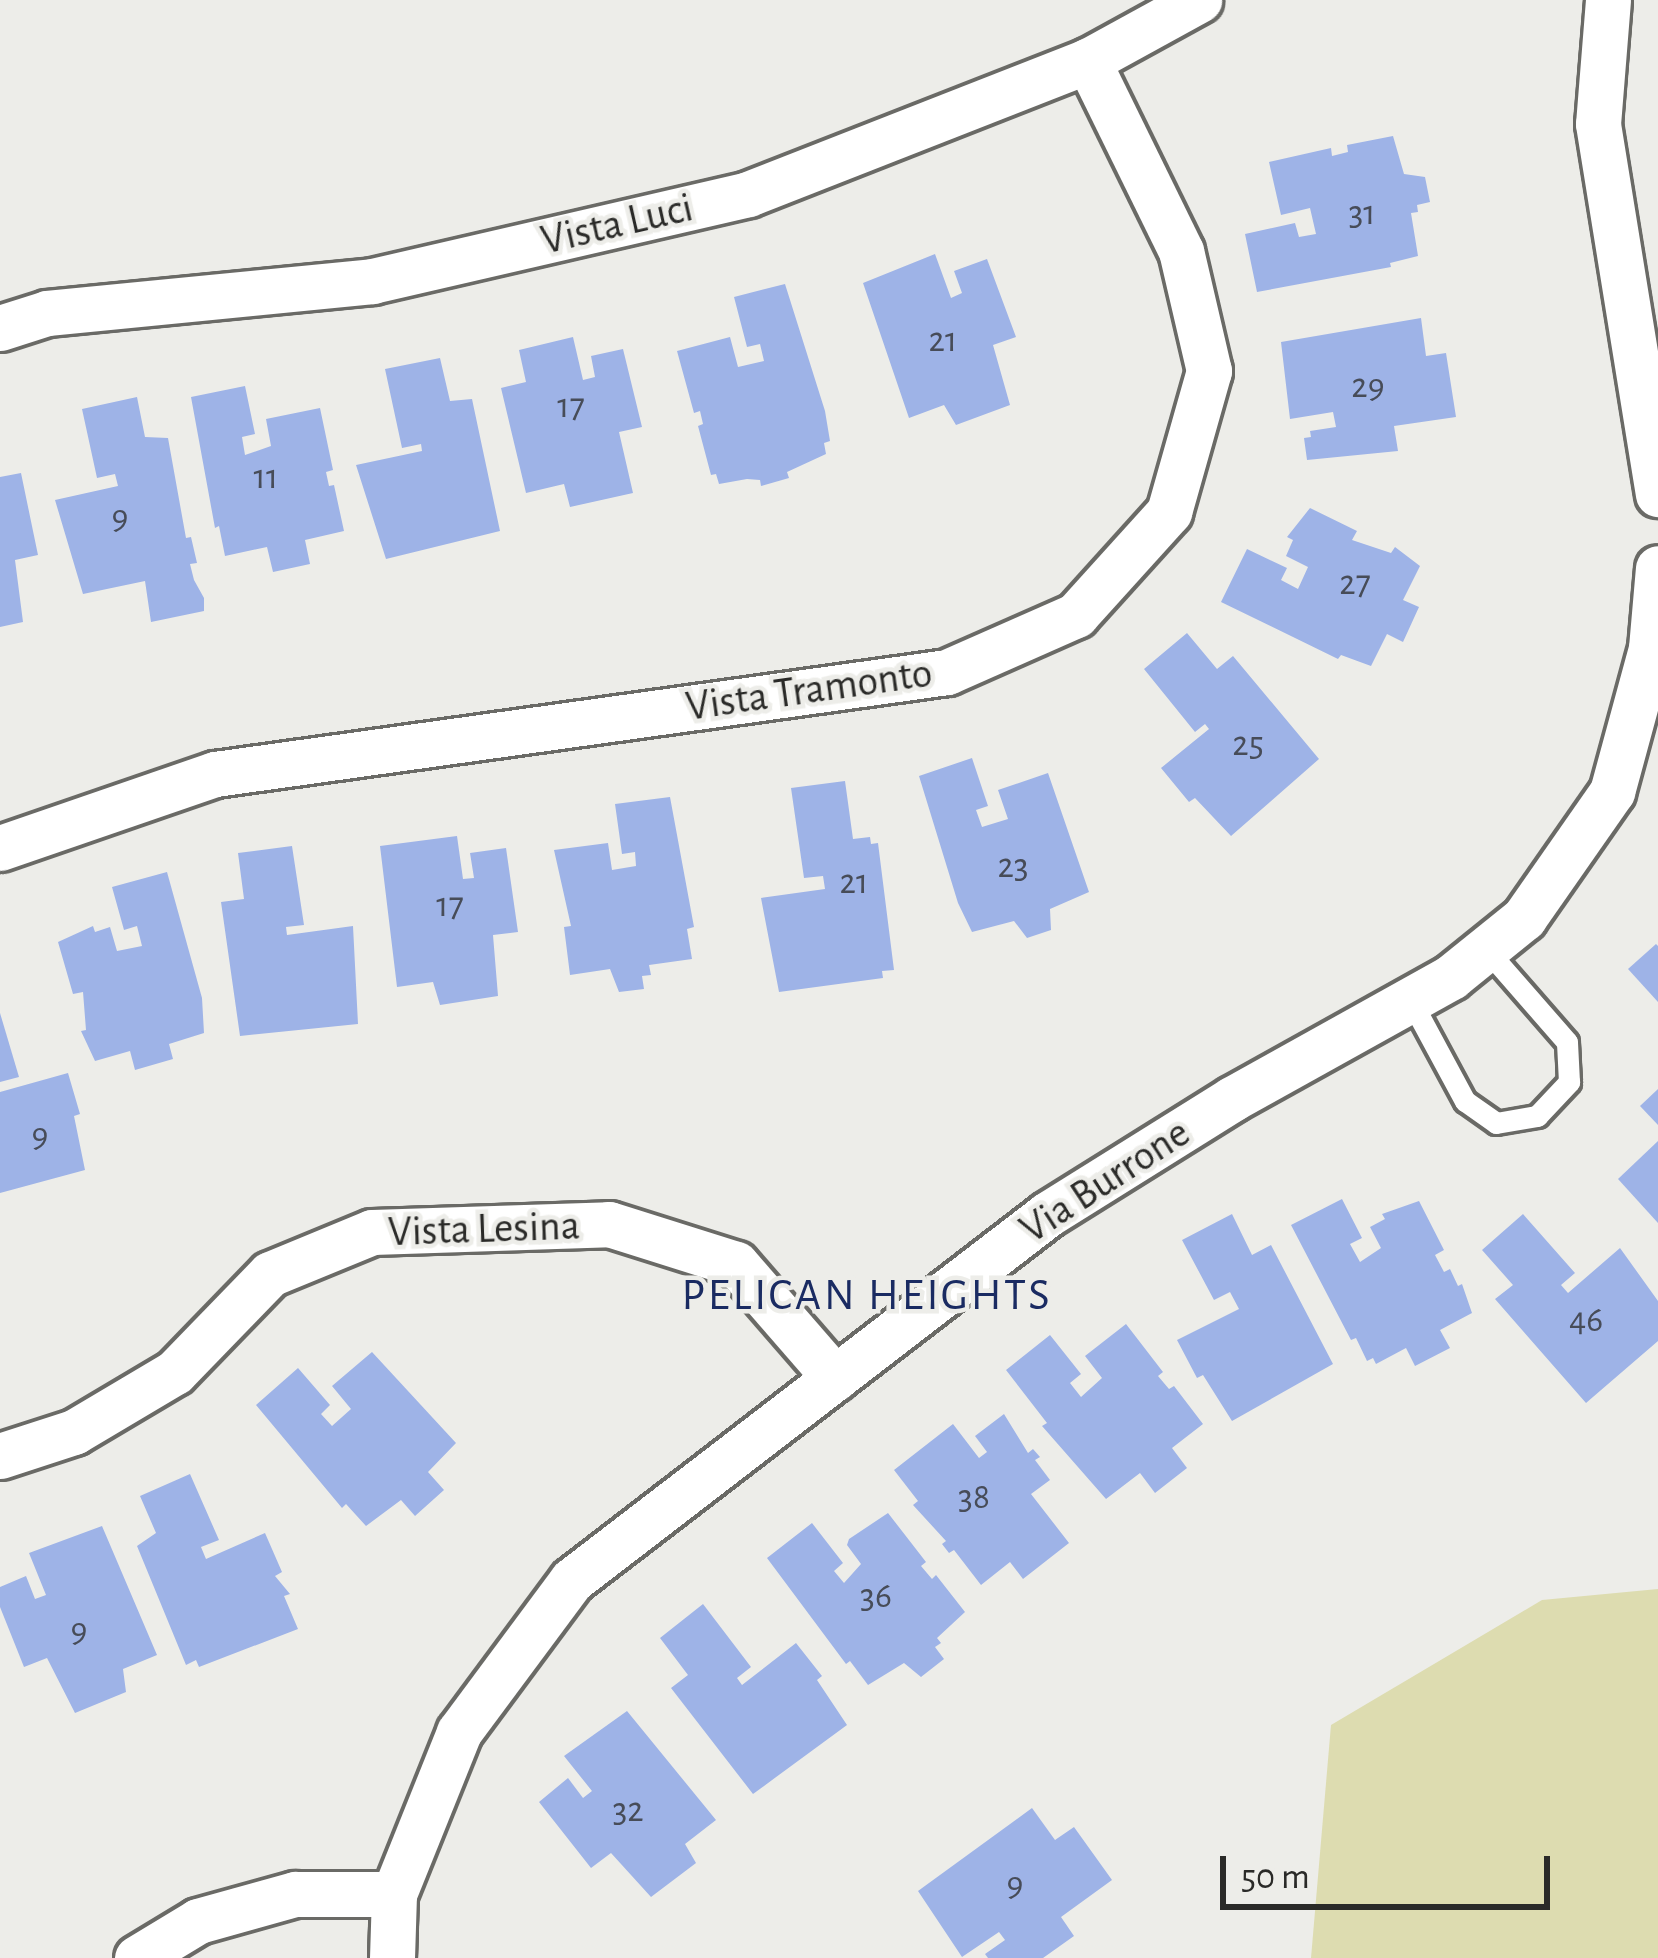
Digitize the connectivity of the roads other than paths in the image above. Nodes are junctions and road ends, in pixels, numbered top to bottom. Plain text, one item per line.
1 (1199, 0) edge
2 (1608, 0) edge
3 (1088, 62) junction
4 (0, 328) edge
5 (1658, 494) edge
6 (1658, 568) edge
7 (1654, 648) edge
8 (0, 848) edge
9 (1486, 949) junction
10 (1410, 999) junction
11 (835, 1378) junction
12 (0, 1456) edge
13 (394, 1894) junction
14 (137, 1958) edge
15 (392, 1958) edge

1 - 3 street, Vista Luci
2 - 5 street
3 - 4 street, Vista Luci
3 - 8 street, Vista Tramonto
6 - 7 street, Via Burrone
7 - 9 street, Via Burrone
9 - 10 street, Via Burrone
9 - 10 lane
10 - 11 street, Via Burrone
11 - 12 street, Vista Lesina
11 - 13 street, Via Burrone
13 - 14 street
13 - 15 street, Via Burrone

